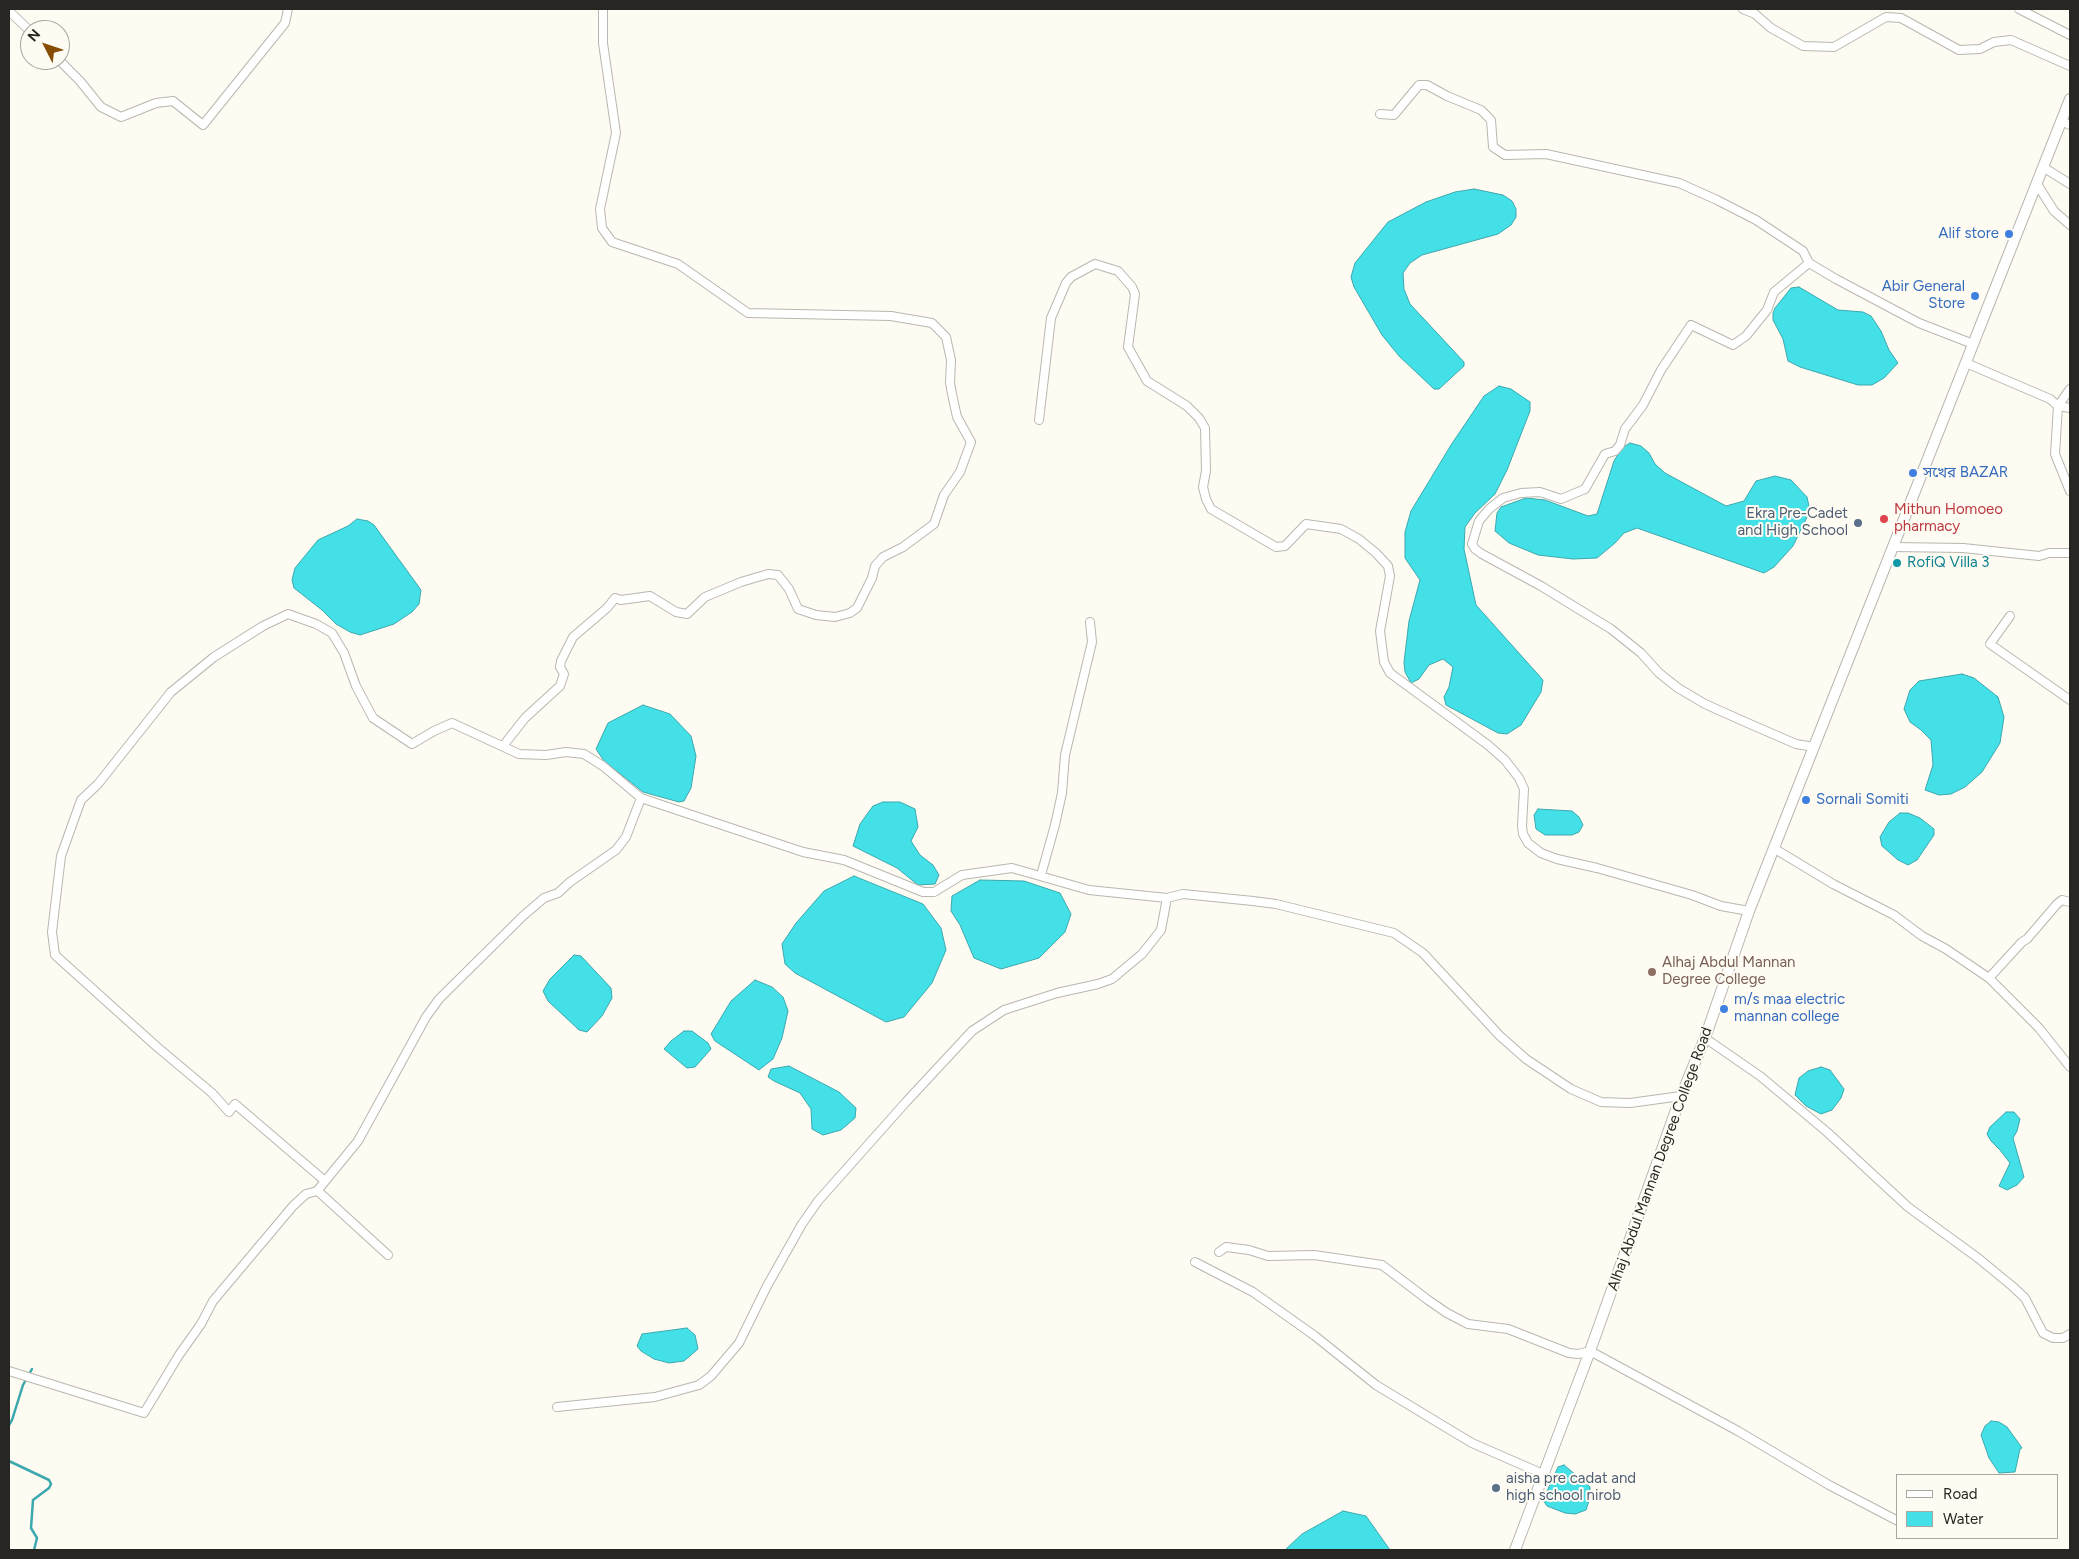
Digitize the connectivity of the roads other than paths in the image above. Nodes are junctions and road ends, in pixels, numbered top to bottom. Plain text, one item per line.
1 (288, 9) edge
2 (603, 9) edge
3 (1743, 9) edge
4 (2019, 9) edge
5 (9, 11) edge
6 (20, 21) edge
7 (2070, 35) edge
8 (2070, 66) edge
9 (69, 70) edge
10 (2070, 99) edge
11 (1380, 114) dead end
12 (2066, 123) edge
13 (2043, 168) junction
14 (2037, 184) junction
15 (2070, 184) edge
16 (2070, 225) edge
17 (1809, 263) junction
18 (1973, 344) junction
19 (1966, 363) junction
20 (2070, 389) edge
21 (2058, 406) junction
22 (2070, 408) edge
23 (1039, 420) dead end
24 (2070, 492) edge
25 (1893, 547) junction
26 (2070, 553) edge
27 (2010, 616) dead end
28 (1090, 622) dead end
29 (2070, 700) edge
30 (503, 746) junction
31 (1814, 747) junction
32 (641, 798) junction
33 (1775, 849) junction
34 (1041, 875) junction
35 (1167, 898) junction
36 (2070, 902) edge
37 (1749, 911) junction
38 (1989, 978) junction
39 (1705, 1038) junction
40 (2070, 1068) edge
41 (1681, 1096) junction
42 (325, 1181) junction
43 (317, 1191) junction
44 (1219, 1252) dead end
45 (388, 1255) dead end
46 (1195, 1262) dead end
47 (2070, 1334) edge
48 (1590, 1350) junction
49 (9, 1371) edge
50 (558, 1407) dead end
51 (1543, 1474) junction
52 (1896, 1520) edge
53 (1515, 1550) edge

1 - 9 street
2 - 30 street
3 - 8 street
4 - 7 street
5 - 6 street
10 - 12 street, Alhaj Abdul Mannan Degree College Road
11 - 17 street
12 - 13 street, Alhaj Abdul Mannan Degree College Road
13 - 14 street, Alhaj Abdul Mannan Degree College Road
13 - 15 street
14 - 16 street
14 - 18 street, Alhaj Abdul Mannan Degree College Road
17 - 18 street
17 - 31 street
18 - 19 street, Alhaj Abdul Mannan Degree College Road
19 - 21 street
19 - 25 street, Alhaj Abdul Mannan Degree College Road
20 - 21 street
21 - 22 street
21 - 24 street
23 - 37 street
25 - 26 street
25 - 31 street, Alhaj Abdul Mannan Degree College Road
27 - 29 street
28 - 34 street
30 - 32 street
30 - 42 street
31 - 33 street, Alhaj Abdul Mannan Degree College Road
32 - 34 street
32 - 42 street
33 - 37 street, Alhaj Abdul Mannan Degree College Road
33 - 38 street
34 - 35 street
35 - 41 street
35 - 50 street
36 - 38 street
37 - 39 street, Alhaj Abdul Mannan Degree College Road
38 - 40 street
39 - 41 street, Alhaj Abdul Mannan Degree College Road
39 - 47 street
41 - 48 street, Alhaj Abdul Mannan Degree College Road
42 - 43 street
43 - 45 street
43 - 49 street
44 - 48 street
46 - 51 street
48 - 51 street, Alhaj Abdul Mannan Degree College Road
48 - 52 street
51 - 53 street, Alhaj Abdul Mannan Degree College Road

